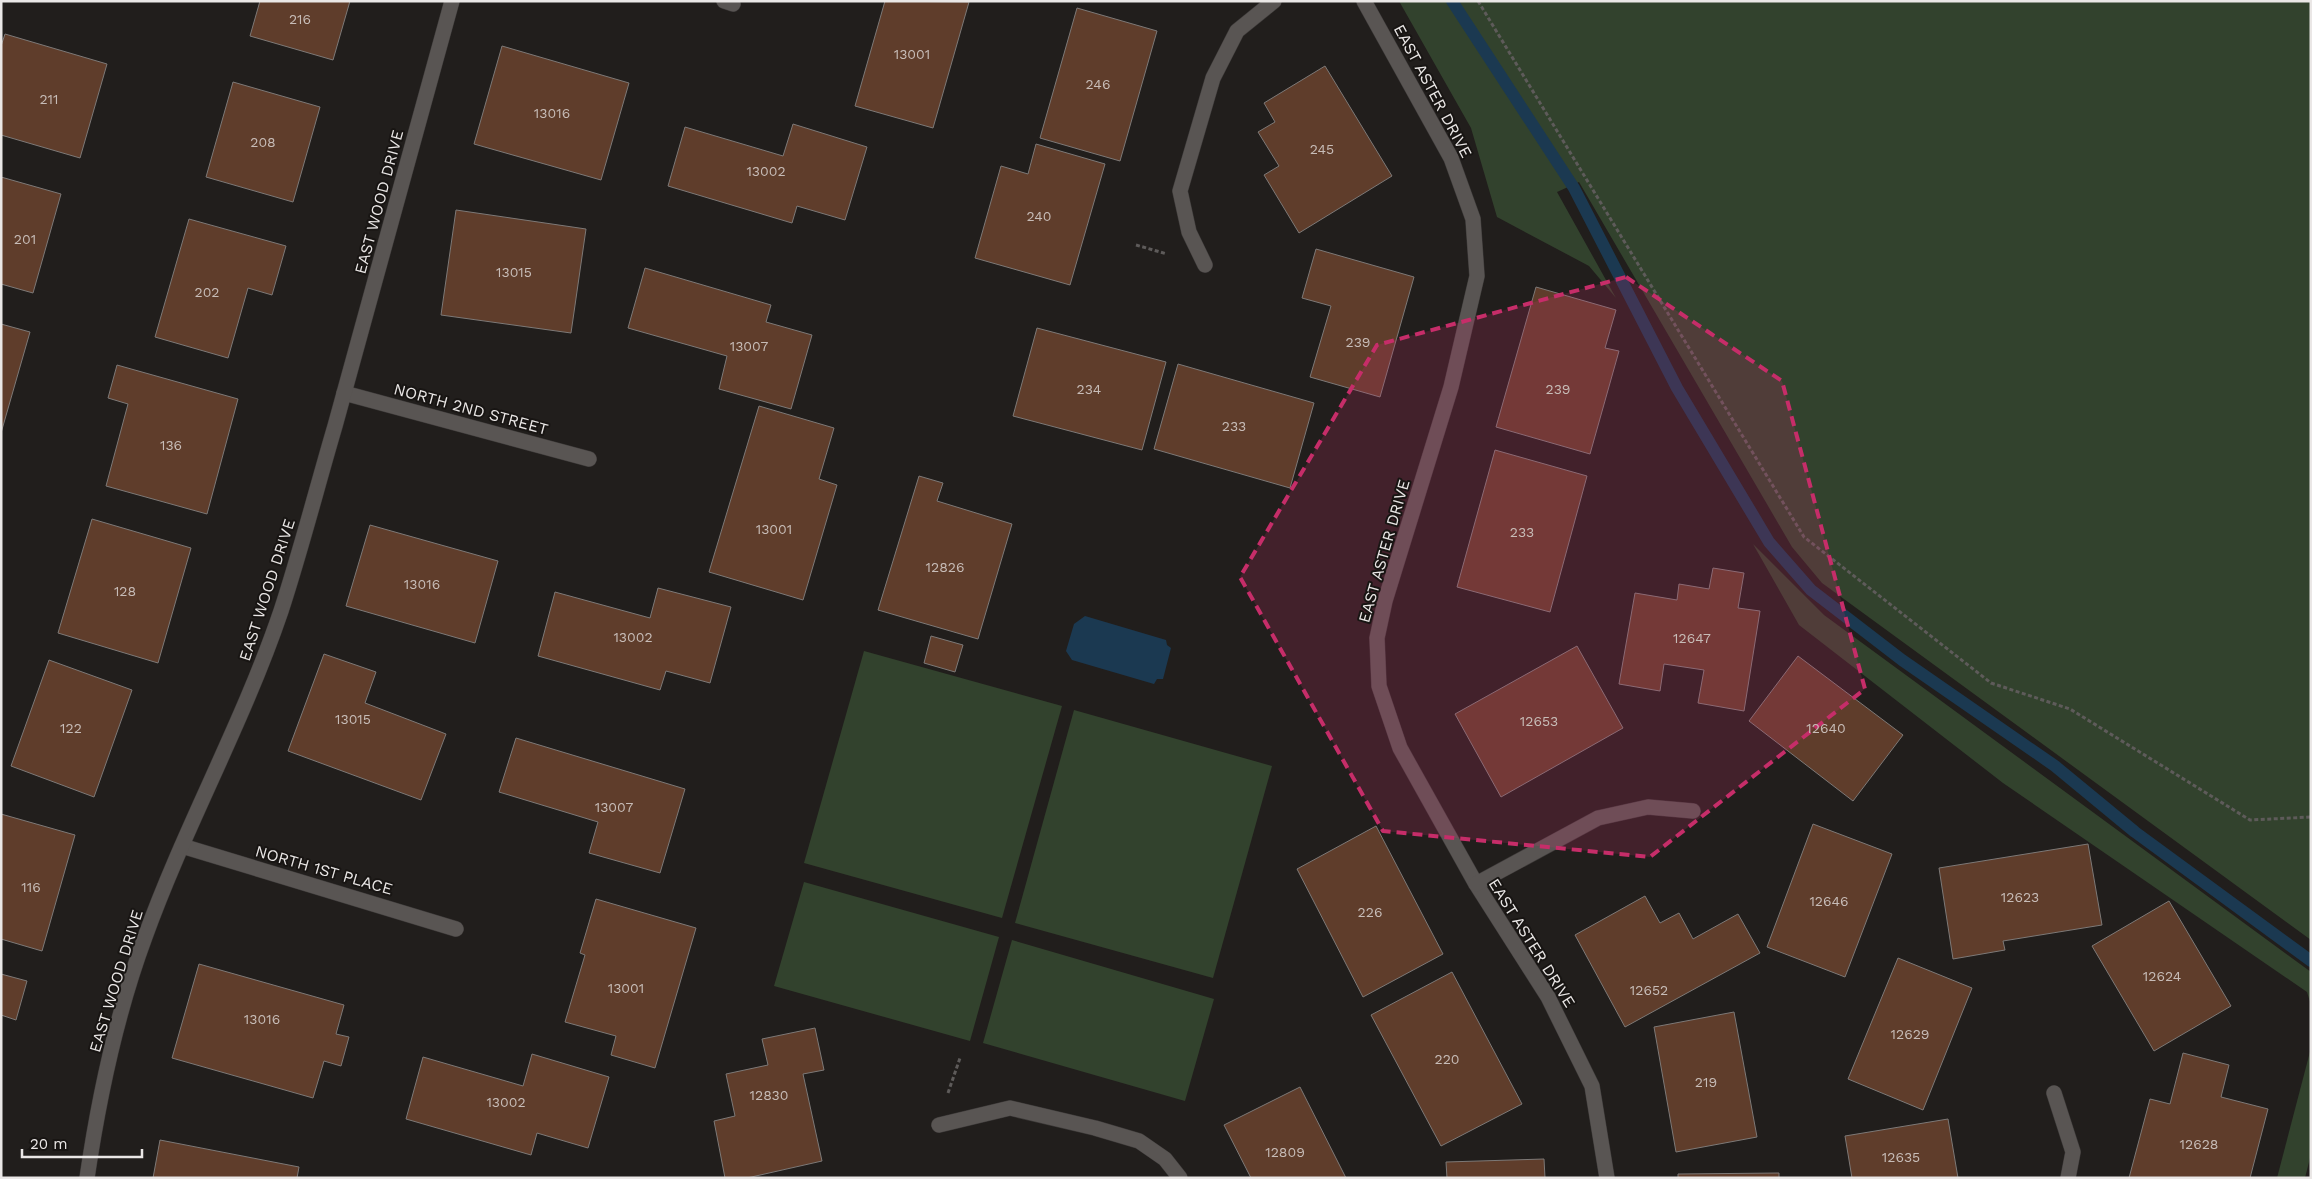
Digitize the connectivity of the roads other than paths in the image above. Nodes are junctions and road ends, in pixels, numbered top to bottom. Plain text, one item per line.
1 (452, 1) edge
2 (1274, 1) edge
3 (1364, 1) edge
4 (1205, 265) dead end
5 (344, 392) junction
6 (589, 459) dead end
7 (1692, 812) dead end
8 (182, 846) junction
9 (1476, 884) junction
10 (456, 929) dead end
11 (2054, 1093) dead end
12 (939, 1125) dead end
13 (87, 1178) edge
14 (1180, 1178) edge
15 (1607, 1178) edge
16 (2068, 1178) edge

1 - 5 street, EAST WOOD DRIVE
2 - 4 street
3 - 9 street, EAST ASTER DRIVE
5 - 6 street, NORTH 2ND STREET
5 - 8 street, EAST WOOD DRIVE
7 - 9 street
8 - 10 street, NORTH 1ST PLACE
8 - 13 street, EAST WOOD DRIVE
9 - 15 street, EAST ASTER DRIVE
11 - 16 street
12 - 14 street

